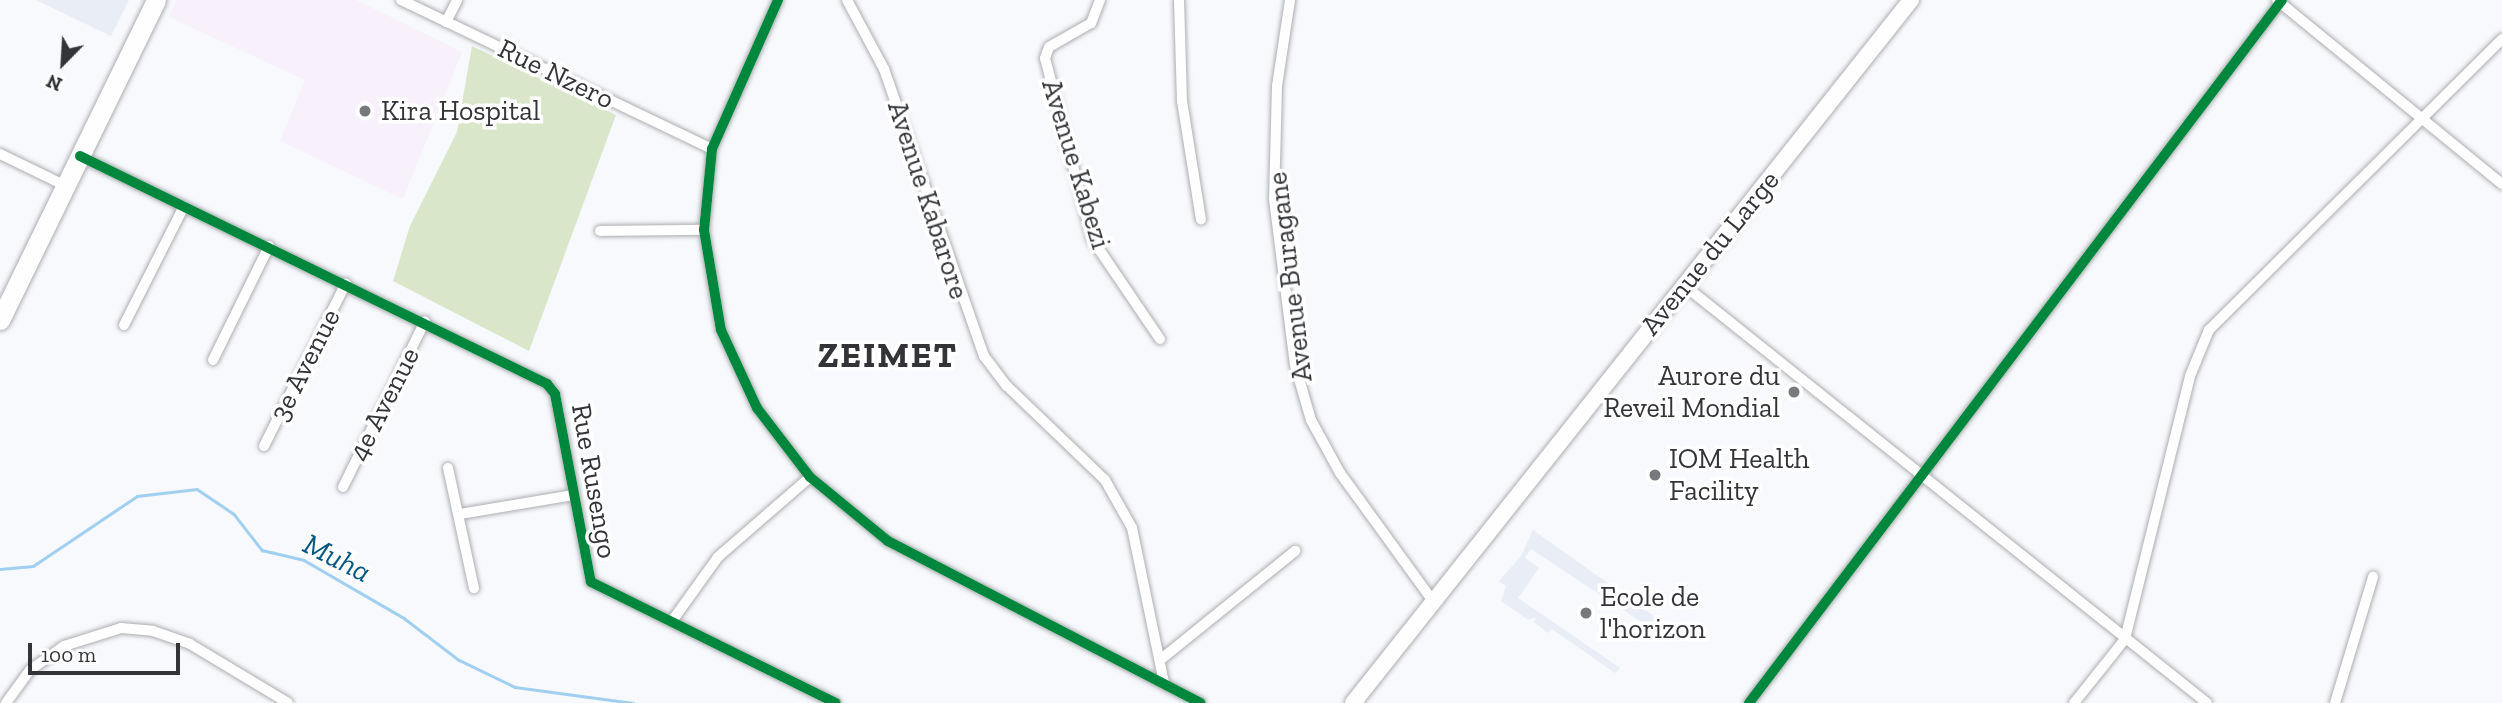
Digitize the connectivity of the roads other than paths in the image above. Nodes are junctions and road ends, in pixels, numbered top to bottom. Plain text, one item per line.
1 (156, 0) edge
2 (401, 0) edge
3 (457, 0) edge
4 (778, 0) edge
5 (846, 0) edge
6 (1100, 0) edge
7 (1179, 0) edge
8 (1290, 0) edge
9 (1910, 0) edge
10 (2280, 1) edge
11 (446, 22) junction
12 (2502, 39) edge
13 (2420, 117) junction
14 (712, 149) junction
15 (0, 154) edge
16 (80, 156) junction
17 (2502, 184) edge
18 (66, 186) junction
19 (184, 206) junction
20 (1201, 219) dead end
21 (704, 230) junction
22 (600, 231) dead end
23 (269, 246) junction
24 (346, 283) junction
25 (1685, 286) junction
26 (0, 320) edge
27 (425, 321) junction
28 (124, 325) dead end
29 (1160, 339) dead end
30 (213, 360) dead end
31 (264, 446) dead end
32 (449, 468) dead end
33 (1922, 476) junction
34 (810, 477) junction
35 (342, 487) dead end
36 (573, 495) junction
37 (460, 514) junction
38 (1295, 551) dead end
39 (2373, 578) dead end
40 (474, 588) dead end
41 (1433, 601) junction
42 (672, 621) junction
43 (2125, 639) junction
44 (1160, 660) junction
45 (1164, 683) junction
46 (6, 703) edge
47 (288, 703) edge
48 (836, 703) edge
49 (1200, 703) edge
50 (1353, 703) edge
51 (1749, 703) edge
52 (2074, 703) edge
53 (2207, 703) edge
54 (2335, 703) edge

1 - 16 highway
2 - 11 street, Rue Nzero
3 - 11 street
4 - 14 street
5 - 44 street, Avenue Kabarore
6 - 29 street, Avenue Kabezi
7 - 20 street
8 - 41 street, Avenue Buragane
9 - 25 main road, Avenue du Large
10 - 13 street
10 - 33 street
11 - 14 street, Rue Nzero
12 - 13 street
13 - 17 street
13 - 43 street
14 - 21 street
15 - 18 street
16 - 18 highway
16 - 19 street, Rue Rusengo
18 - 26 highway
19 - 23 street, Rue Rusengo
19 - 28 street
21 - 22 street
21 - 34 street
23 - 24 street, Rue Rusengo
23 - 30 street
24 - 27 street, Rue Rusengo
24 - 31 street, 3e Avenue
25 - 33 street
25 - 41 main road, Avenue du Large
27 - 35 street, 4e Avenue
27 - 36 street, Rue Rusengo
32 - 37 street
33 - 43 street
33 - 51 street
34 - 42 street
34 - 45 street
36 - 37 street
36 - 42 street, Rue Rusengo
37 - 40 street
38 - 44 street
39 - 54 street
41 - 50 main road, Avenue du Large
42 - 48 street, Rue Rusengo
43 - 52 street
43 - 53 street
44 - 45 street, Avenue Kabarore
45 - 49 street
46 - 47 street

